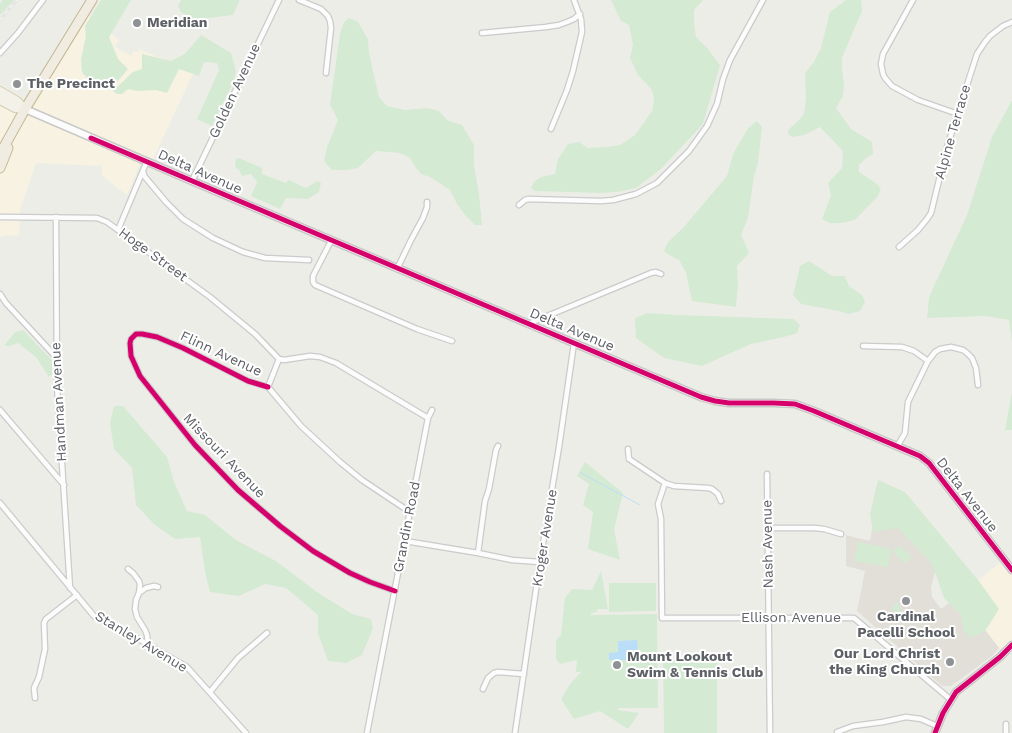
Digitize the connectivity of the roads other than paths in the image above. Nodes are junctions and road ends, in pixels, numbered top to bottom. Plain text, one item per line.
1 (43, 0) edge
2 (92, 0) edge
3 (279, 0) edge
4 (299, 0) edge
5 (574, 0) edge
6 (764, 0) edge
7 (913, 0) edge
8 (580, 14) junction
9 (1012, 22) edge
10 (482, 33) dead end
11 (0, 52) edge
12 (326, 73) dead end
13 (0, 91) edge
14 (0, 100) edge
15 (25, 109) junction
16 (958, 114) junction
17 (14, 128) junction
18 (551, 129) dead end
19 (0, 154) edge
20 (147, 161) junction
21 (0, 168) edge
22 (142, 172) junction
23 (192, 181) junction
24 (427, 202) dead end
25 (519, 205) dead end
26 (0, 217) edge
27 (56, 217) junction
28 (118, 230) junction
29 (331, 241) junction
30 (899, 246) dead end
31 (309, 260) dead end
32 (397, 269) junction
33 (661, 274) dead end
34 (0, 294) edge
35 (528, 324) junction
36 (136, 334) joint
37 (452, 341) dead end
38 (574, 344) junction
39 (863, 346) dead end
40 (56, 357) junction
41 (279, 359) junction
42 (928, 361) junction
43 (978, 385) dead end
44 (268, 387) junction
45 (0, 410) edge
46 (432, 410) dead end
47 (428, 418) junction
48 (898, 445) junction
49 (498, 446) dead end
50 (628, 449) dead end
51 (767, 474) dead end
52 (665, 483) junction
53 (64, 485) junction
54 (721, 501) dead end
55 (0, 503) edge
56 (410, 512) junction
57 (768, 528) junction
58 (841, 534) dead end
59 (405, 541) junction
60 (478, 553) junction
61 (540, 562) junction
62 (128, 569) dead end
63 (1012, 570) edge
64 (158, 587) dead end
65 (70, 588) junction
66 (395, 592) junction
67 (139, 593) junction
68 (77, 595) junction
69 (769, 617) junction
70 (266, 633) dead end
71 (1012, 644) edge
72 (148, 645) junction
73 (524, 674) junction
74 (483, 689) dead end
75 (210, 692) junction
76 (34, 698) dead end
77 (950, 700) junction
78 (1006, 724) dead end
79 (936, 730) edge
80 (837, 732) edge
81 (246, 733) edge
82 (367, 733) edge
83 (515, 733) edge
84 (770, 733) edge
85 (1006, 733) edge

1 - 11 street
2 - 15 highway
3 - 23 street, Golden Avenue
4 - 12 street
5 - 8 street
6 - 25 street
7 - 16 street
8 - 10 street
8 - 18 street
9 - 16 street, Alpine Terrace
13 - 15 main road, Delta Avenue
14 - 15 main road, Delta Avenue
15 - 17 highway
15 - 20 main road, Delta Avenue
16 - 30 street, Alpine Terrace
17 - 19 highway
17 - 21 highway
20 - 22 street
20 - 23 main road, Delta Avenue
22 - 28 street
22 - 31 street
23 - 29 main road, Delta Avenue
24 - 32 street
26 - 27 street, Hoge Street
27 - 28 street, Hoge Street
27 - 40 street, Handman Avenue
28 - 41 street, Hoge Street
29 - 32 main road, Delta Avenue
29 - 37 street
32 - 35 main road, Delta Avenue
33 - 35 street
34 - 40 street
35 - 38 main road, Delta Avenue
36 - 44 street, Flinn Avenue
36 - 66 street, Missouri Avenue
38 - 48 main road, Delta Avenue
38 - 61 street, Kroger Avenue
39 - 42 street
40 - 53 street, Handman Avenue
41 - 44 street
41 - 47 street
42 - 43 street
42 - 48 street
44 - 56 street
45 - 53 street
46 - 47 street, Grandin Road
47 - 56 street, Grandin Road
48 - 63 main road, Delta Avenue
49 - 60 street
50 - 52 street
51 - 57 street, Nash Avenue
52 - 54 street
52 - 69 street, Ellison Avenue
53 - 65 street, Handman Avenue
55 - 65 street, Stanley Avenue
56 - 59 street, Grandin Road
57 - 58 street
57 - 69 street, Nash Avenue
59 - 60 street
59 - 66 street, Grandin Road
60 - 61 street
61 - 73 street, Kroger Avenue
62 - 67 street
64 - 67 street
65 - 68 street, Stanley Avenue
66 - 82 street, Grandin Road
67 - 72 street
68 - 72 street, Stanley Avenue
68 - 76 street
69 - 77 street, Ellison Avenue
69 - 84 street, Nash Avenue
70 - 75 street
71 - 77 main road
72 - 75 street, Stanley Avenue
73 - 74 street
73 - 83 street, Kroger Avenue
75 - 81 street, Stanley Avenue
77 - 79 main road
78 - 85 street
79 - 80 street

